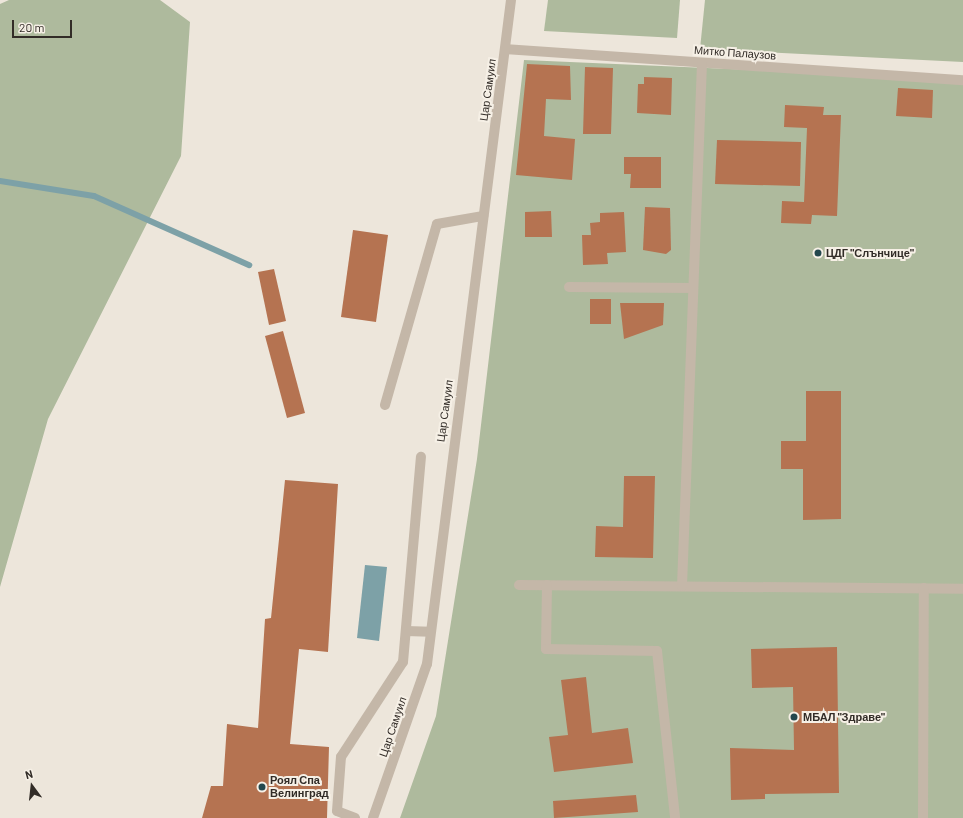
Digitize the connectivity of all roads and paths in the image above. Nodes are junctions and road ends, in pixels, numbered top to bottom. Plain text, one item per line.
1 (511, 0) edge
2 (505, 49) junction
3 (702, 63) junction
4 (963, 80) edge
5 (483, 216) junction
6 (569, 287) dead end
7 (692, 288) junction
8 (385, 405) dead end
9 (421, 457) dead end
10 (547, 585) junction
11 (519, 586) dead end
12 (682, 586) junction
13 (924, 588) junction
14 (963, 589) edge
15 (406, 631) junction
16 (430, 632) junction
17 (355, 818) edge
18 (373, 818) edge
19 (674, 818) edge
20 (922, 818) edge

1 - 2 street, Цар Самуил
2 - 3 street, Митко Палаузов
2 - 5 street, Цар Самуил
3 - 4 street, Митко Палаузов
3 - 7 street
5 - 8 street
5 - 16 street, Цар Самуил
6 - 7 street
7 - 12 street
9 - 15 street
10 - 11 street
10 - 12 street
10 - 19 street
12 - 13 street
13 - 14 street
13 - 20 street
15 - 16 street
15 - 17 street
16 - 18 street, Цар Самуил

